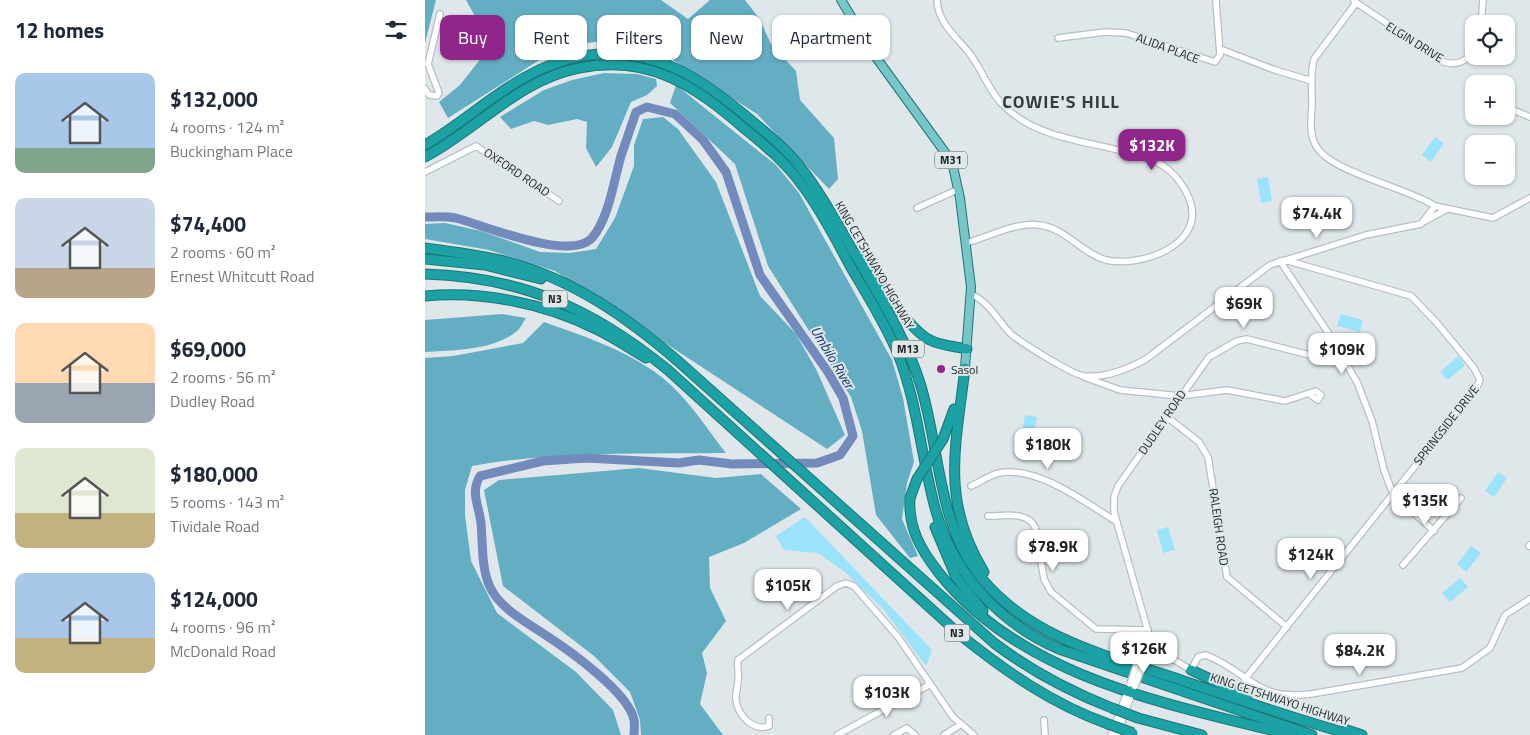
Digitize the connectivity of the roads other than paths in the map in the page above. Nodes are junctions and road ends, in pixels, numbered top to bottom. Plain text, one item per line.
1 (841, 0) edge
2 (937, 0) edge
3 (1216, 0) edge
4 (1483, 0) edge
5 (1355, 1) edge
6 (440, 14) dead end
7 (1482, 15) edge
8 (1058, 38) dead end
9 (1220, 49) junction
10 (1465, 59) edge
11 (1312, 81) junction
12 (425, 89) edge
13 (1515, 111) edge
14 (1530, 117) edge
15 (425, 145) edge
16 (425, 157) edge
17 (425, 172) edge
18 (959, 189) junction
19 (1530, 198) edge
20 (1424, 199) junction
21 (559, 201) dead end
22 (1435, 206) junction
23 (917, 208) dead end
24 (1447, 209) junction
25 (1425, 220) junction
26 (841, 230) junction
27 (966, 243) junction
28 (425, 248) edge
29 (425, 259) edge
30 (1283, 261) junction
31 (425, 274) edge
32 (971, 294) junction
33 (425, 296) edge
34 (610, 309) junction
35 (965, 348) junction
36 (1343, 356) junction
37 (963, 367) junction
38 (668, 370) junction
39 (1083, 376) junction
40 (1309, 394) dead end
41 (1180, 396) junction
42 (913, 404) junction
43 (1167, 417) junction
44 (971, 486) dead end
45 (1393, 494) junction
46 (1461, 498) dead end
47 (988, 516) dead end
48 (1117, 522) junction
49 (1434, 531) junction
50 (1403, 565) dead end
51 (1530, 599) edge
52 (1287, 628) junction
53 (1146, 629) junction
54 (1054, 635) junction
55 (1021, 643) junction
56 (1147, 645) junction
57 (1191, 670) junction
58 (1245, 679) junction
59 (929, 685) junction
60 (1131, 689) junction
61 (769, 718) dead end
62 (1043, 720) dead end
63 (960, 725) junction
64 (1137, 734) edge
65 (837, 735) edge
66 (894, 735) edge
67 (915, 735) edge
68 (944, 735) edge
69 (974, 735) edge
70 (1045, 735) edge
71 (1111, 735) edge
72 (1117, 735) edge
73 (1202, 735) edge
74 (1291, 735) edge
75 (1312, 735) edge
76 (1352, 735) edge
77 (1362, 735) edge

1 - 18 main road, M31
2 - 27 street
3 - 9 street
4 - 7 street
5 - 10 street, ELGIN DRIVE
5 - 11 street
6 - 12 street
8 - 9 street, ALIDA PLACE
9 - 11 street
11 - 20 street
13 - 14 street
15 - 26 highway, KING CETSHWAYO HIGHWAY / M13
16 - 42 highway, KING CETSHWAYO HIGHWAY / M13
17 - 21 street, OXFORD ROAD
18 - 23 street
18 - 27 main road, M31
19 - 24 street
20 - 22 street
20 - 25 street
22 - 24 street
22 - 25 street
24 - 25 street
25 - 30 street
26 - 35 highway
26 - 54 highway, KING CETSHWAYO HIGHWAY / M13
27 - 32 main road, M31
28 - 34 highway
29 - 34 highway, N3
30 - 36 street
30 - 39 street
30 - 45 street, SPRINGSIDE DRIVE
31 - 38 highway, N3
32 - 35 main road, M31
32 - 39 street
33 - 38 highway
34 - 73 highway, N3, bridge
35 - 37 main road, M31
36 - 41 street, DUDLEY ROAD
36 - 45 street
37 - 54 highway
37 - 55 highway, bridge
38 - 64 highway, N3, bridge
39 - 41 street
40 - 41 street
41 - 43 street, DUDLEY ROAD
42 - 55 highway
42 - 75 highway, KING CETSHWAYO HIGHWAY / M13
43 - 48 street, DUDLEY ROAD
43 - 52 street, RALEIGH ROAD
44 - 48 street
45 - 49 street
45 - 52 street
46 - 49 street
47 - 53 street
48 - 53 street, DUDLEY ROAD
49 - 50 street
51 - 58 street
52 - 58 street
53 - 56 street, DUDLEY ROAD
54 - 76 highway, KING CETSHWAYO HIGHWAY / M13
55 - 60 highway
56 - 57 street
56 - 60 street, DUDLEY ROAD, bridge
57 - 58 street
57 - 77 highway
59 - 61 street
59 - 63 street
59 - 65 street
60 - 71 street, DUDLEY ROAD
60 - 72 street, DUDLEY ROAD
60 - 74 highway
62 - 70 street
63 - 68 street
63 - 69 street
66 - 67 street

